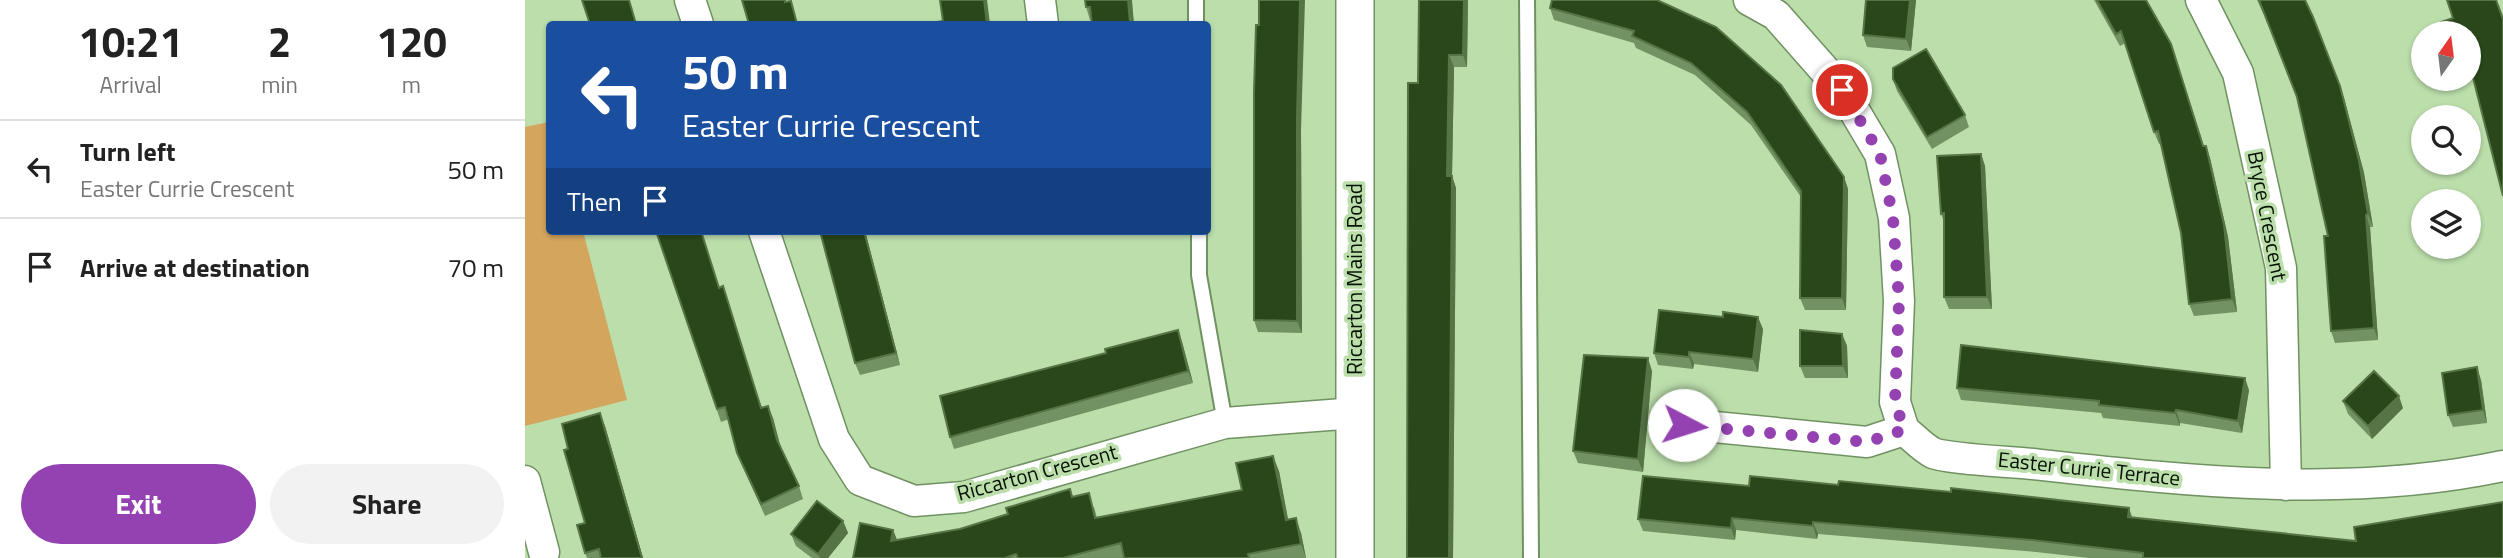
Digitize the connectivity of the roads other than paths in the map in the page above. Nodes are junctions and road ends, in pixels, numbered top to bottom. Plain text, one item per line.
1 (690, 0) edge
2 (1040, 0) edge
3 (1196, 0) edge
4 (1355, 0) edge
5 (1527, 0) edge
6 (1749, 0) edge
7 (2201, 0) edge
8 (1783, 8) edge
9 (697, 21) edge
10 (1043, 21) edge
11 (1196, 21) edge
12 (765, 235) edge
13 (1199, 235) edge
14 (1356, 413) junction
15 (1226, 424) junction
16 (1684, 425) dead end
17 (1904, 430) junction
18 (2503, 466) edge
19 (525, 481) edge
20 (2286, 485) junction
21 (544, 552) dead end
22 (1355, 558) edge
23 (1531, 558) edge

1 - 9 street
2 - 10 street
3 - 11 lane
4 - 14 street, Riccarton Mains Road
5 - 23 lane
6 - 8 street
7 - 20 street, Bryce Crescent
8 - 17 street
12 - 15 street, Riccarton Crescent
13 - 15 lane
14 - 15 street, Riccarton Crescent
14 - 22 street, Riccarton Mains Road
16 - 17 street
17 - 20 street, Easter Currie Terrace
18 - 20 street, Easter Currie Terrace
19 - 21 street

